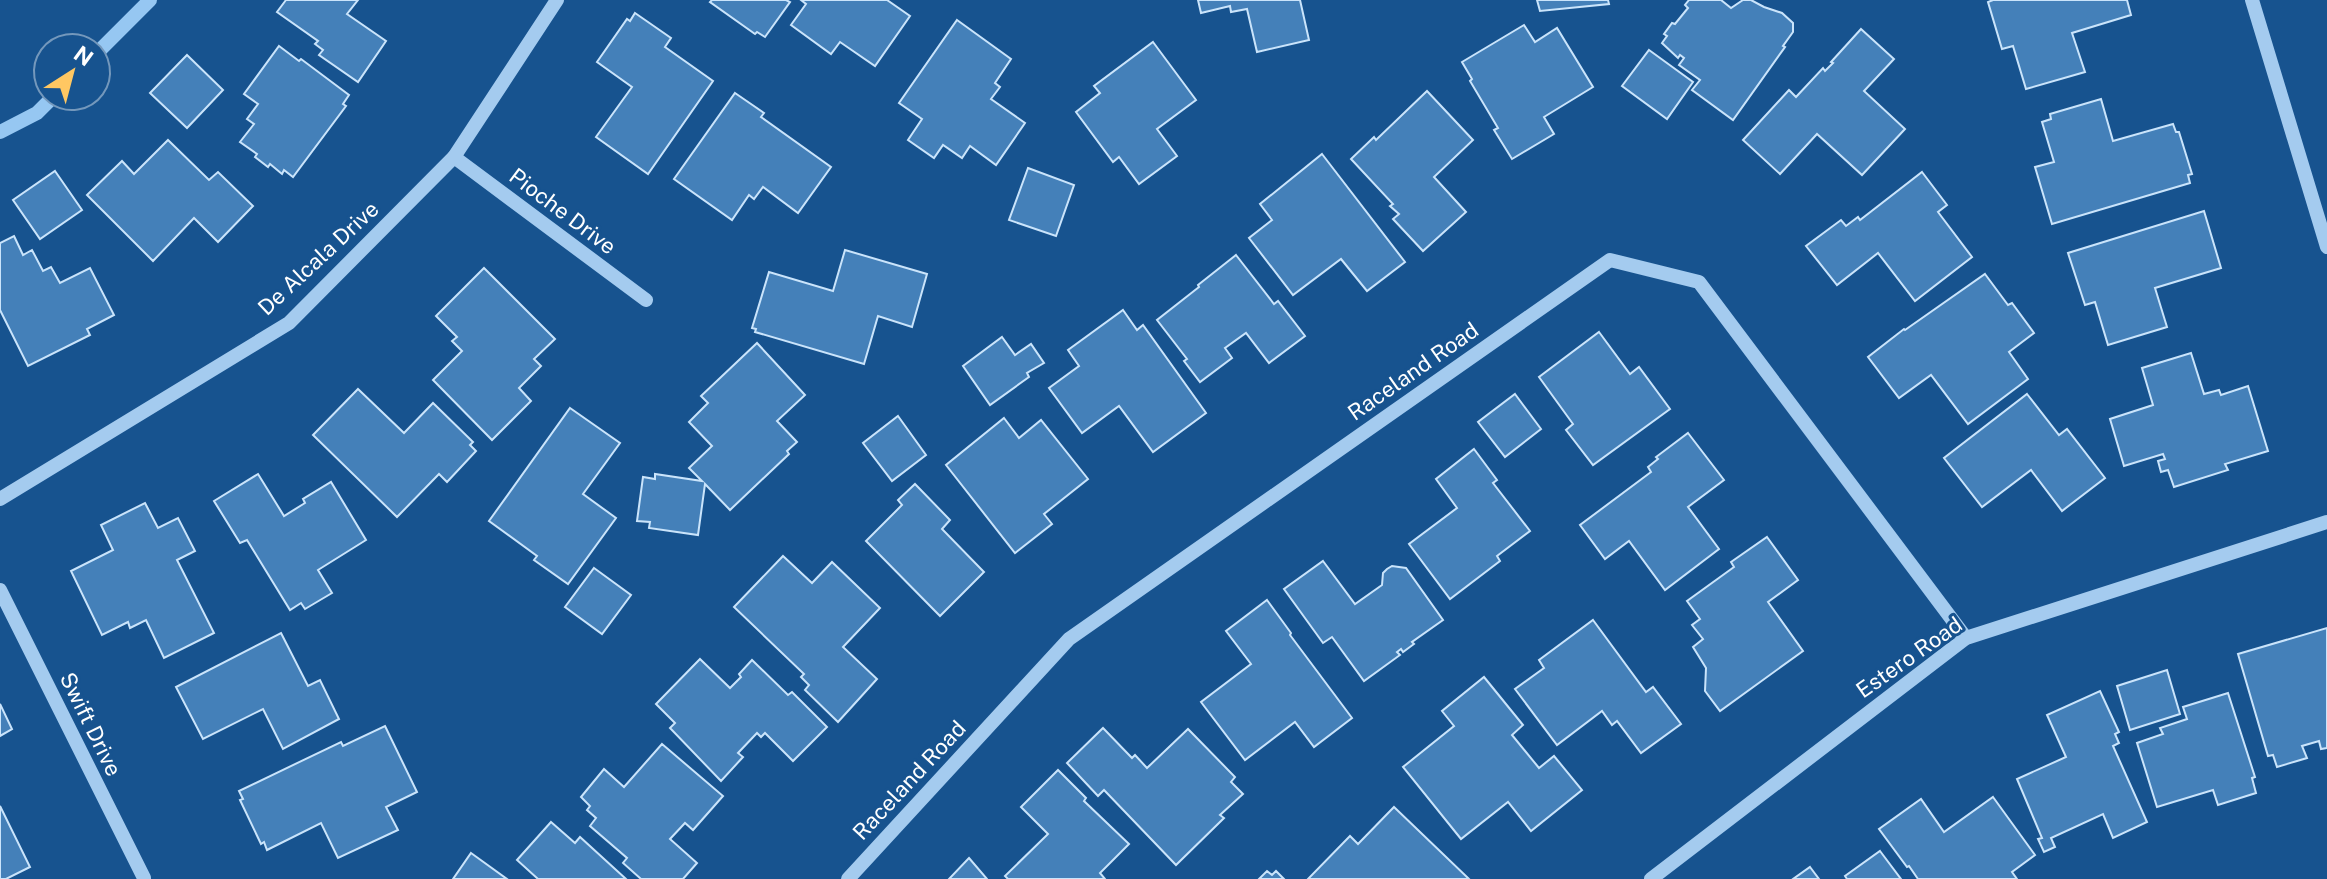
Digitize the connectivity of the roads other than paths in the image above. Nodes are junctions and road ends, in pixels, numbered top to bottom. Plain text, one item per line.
1 (557, 0) edge
2 (2256, 1) edge
3 (454, 157) junction
4 (2327, 247) edge
5 (646, 300) dead end
6 (0, 499) edge
7 (2327, 522) edge
8 (0, 590) edge
9 (1966, 638) junction
10 (144, 878) edge
11 (848, 879) edge
12 (1651, 879) edge

1 - 3 street, De Alcala Drive
2 - 4 street
3 - 5 street, Pioche Drive
3 - 6 street, De Alcala Drive
7 - 9 street, Estero Road
8 - 10 street, Swift Drive
9 - 11 street, Raceland Road
9 - 12 street, Estero Road

